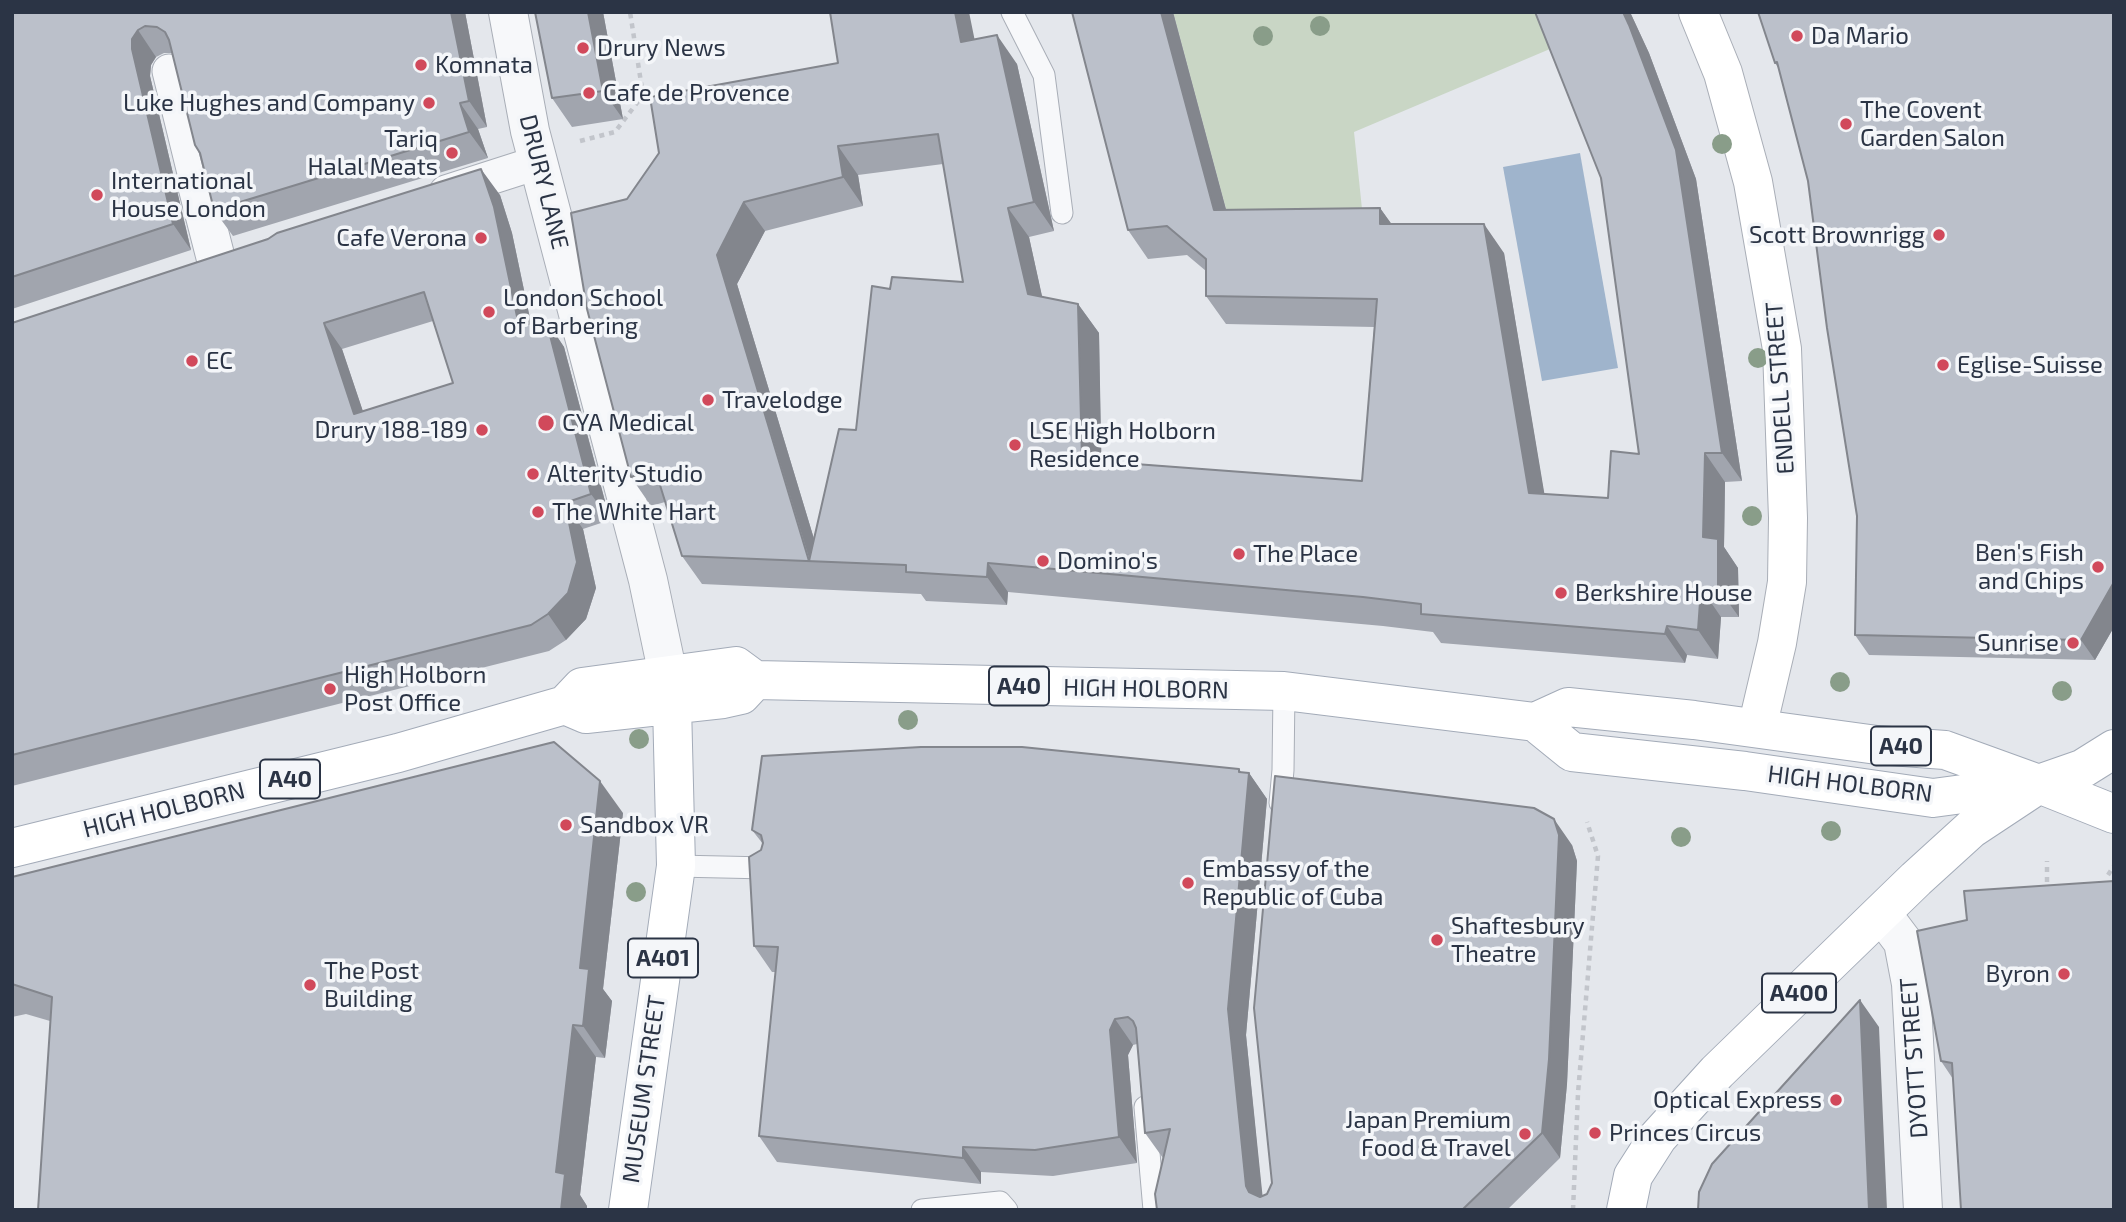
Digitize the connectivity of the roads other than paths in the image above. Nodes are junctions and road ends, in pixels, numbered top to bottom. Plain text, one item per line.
1 (508, 12) edge
2 (1012, 12) edge
3 (1698, 12) edge
4 (169, 71) edge
5 (527, 166) dead end
6 (197, 185) joint
7 (412, 202) edge
8 (1062, 213) dead end
9 (255, 251) edge
10 (217, 263) junction
11 (179, 276) edge
12 (670, 690) junction
13 (1284, 691) junction
14 (1535, 722) junction
15 (1757, 728) junction
16 (2114, 749) edge
17 (2039, 783) junction
18 (2114, 814) edge
19 (1278, 827) edge
20 (12, 848) edge
21 (676, 866) junction
22 (768, 868) edge
23 (1882, 914) junction
24 (1143, 1080) edge
25 (628, 1210) edge
26 (922, 1210) edge
27 (1007, 1210) edge
28 (1154, 1210) edge
29 (1626, 1210) edge
30 (1923, 1210) edge

1 - 12 street, DRURY LANE
2 - 8 lane
3 - 15 main road, ENDELL STREET
4 - 6 street
5 - 7 street
6 - 10 street
9 - 10 street
10 - 11 street
12 - 13 main road, HIGH HOLBORN / A40
12 - 20 main road, HIGH HOLBORN / A40
12 - 21 main road, MUSEUM STREET / A401
13 - 14 main road, HIGH HOLBORN / A40
13 - 19 lane
14 - 15 main road, HIGH HOLBORN / A40
14 - 17 main road, HIGH HOLBORN
15 - 17 main road, HIGH HOLBORN / A40
16 - 17 main road
17 - 18 main road, A40
17 - 23 main road, A400
21 - 22 lane
21 - 25 main road, MUSEUM STREET / A401
23 - 29 main road, A400
23 - 30 street, DYOTT STREET
24 - 28 lane
26 - 27 lane

